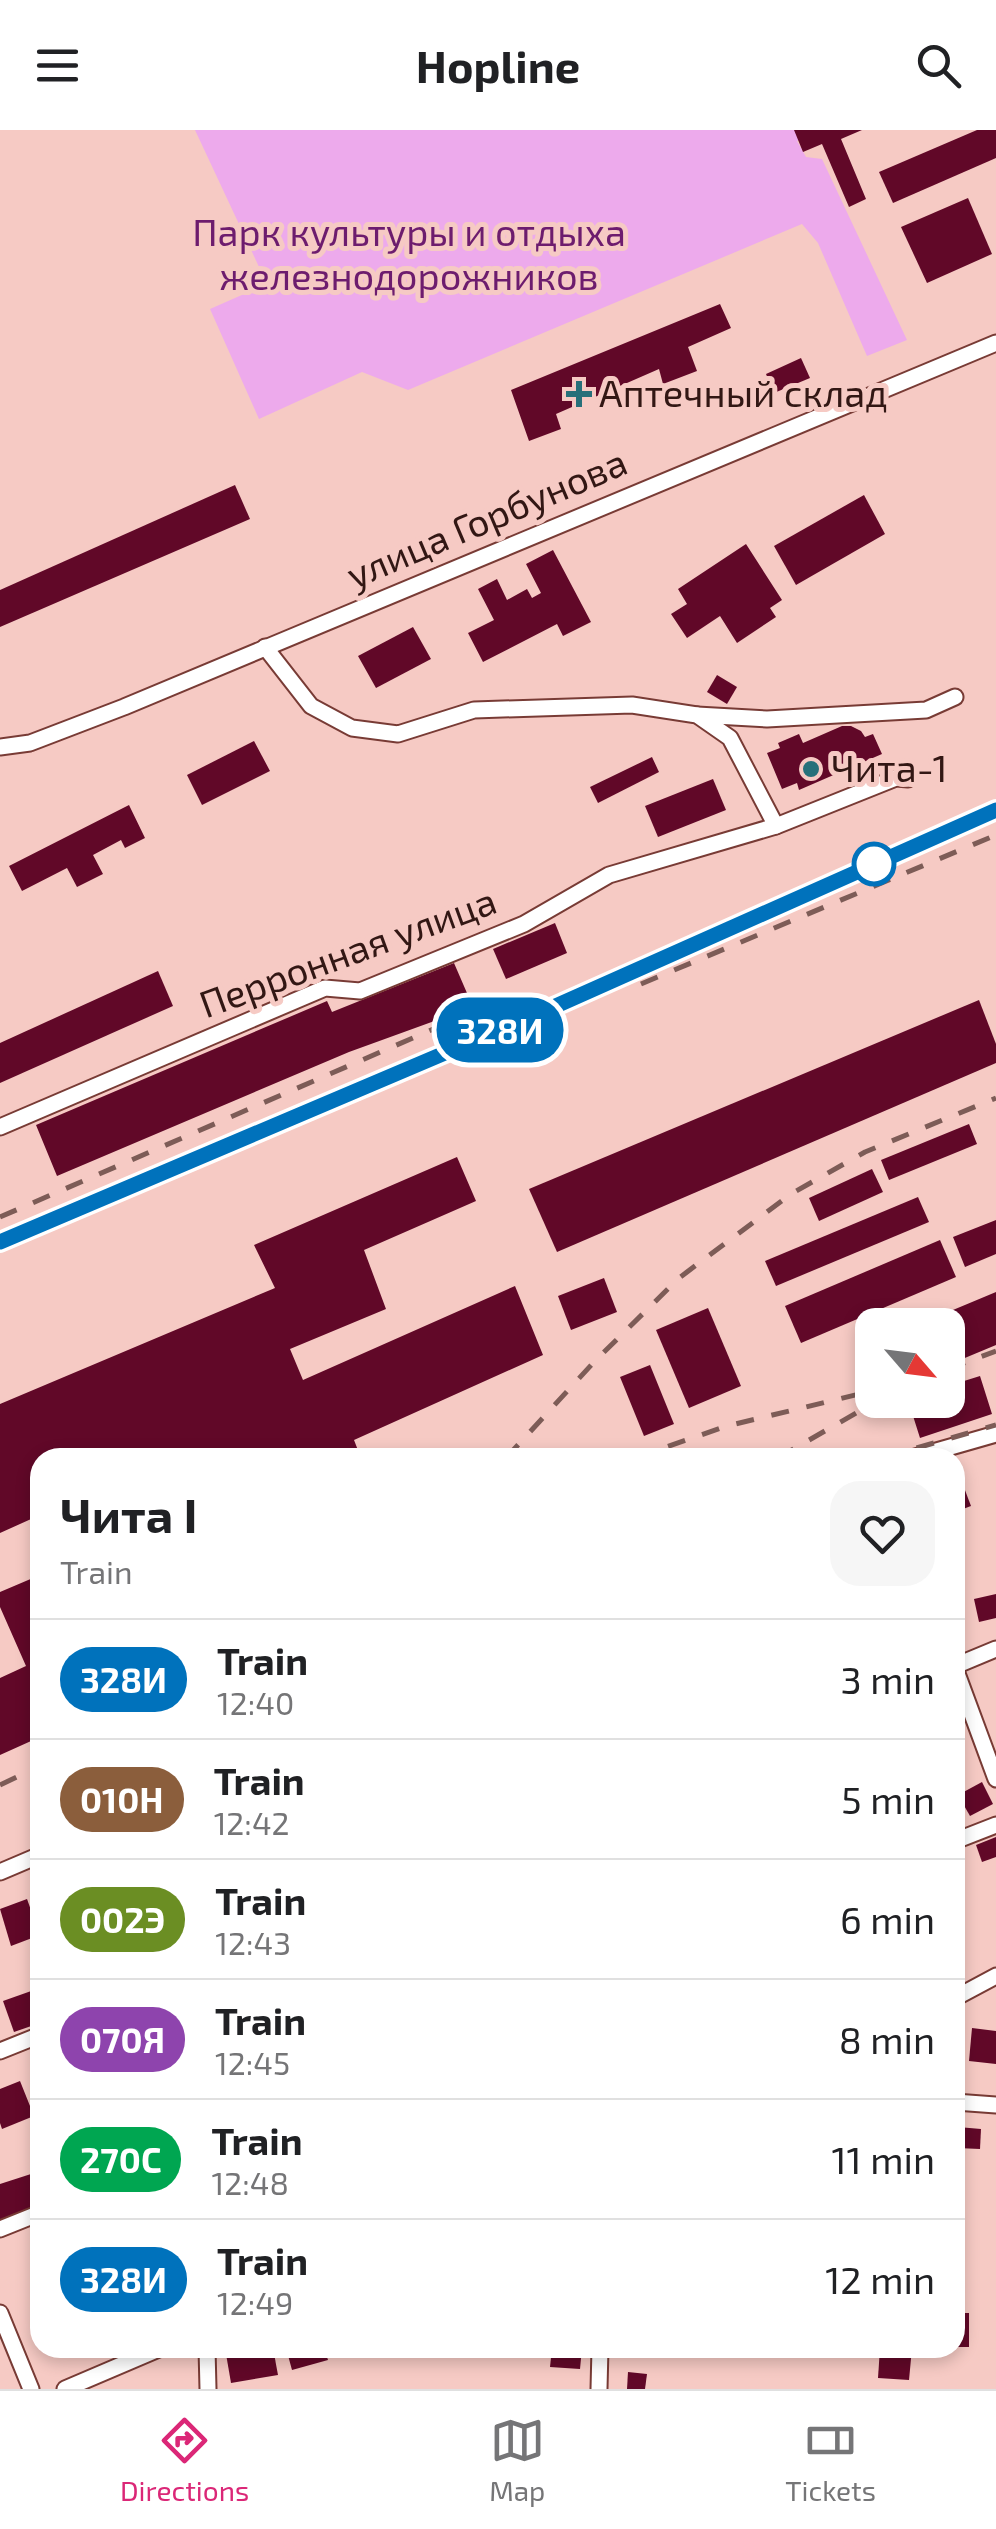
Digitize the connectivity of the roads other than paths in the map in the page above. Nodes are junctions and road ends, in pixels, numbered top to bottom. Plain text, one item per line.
1 (996, 343) edge
2 (265, 648) junction
3 (955, 698) dead end
4 (698, 715) junction
5 (0, 747) edge
6 (908, 779) dead end
7 (776, 826) junction
8 (0, 1127) edge
9 (996, 1434) edge
10 (947, 1448) edge
11 (996, 1649) edge
12 (965, 1663) edge
13 (965, 1694) edge
14 (996, 1779) edge
15 (996, 1825) edge
16 (965, 1837) edge
17 (30, 1859) edge
18 (0, 1872) edge
19 (996, 1976) edge
20 (965, 1993) edge
21 (30, 2039) edge
22 (0, 2051) edge
23 (965, 2102) edge
24 (996, 2104) edge
25 (30, 2217) edge
26 (0, 2229) edge
27 (0, 2313) edge
28 (138, 2358) edge
29 (207, 2358) edge
30 (600, 2358) edge
31 (31, 2389) edge
32 (66, 2389) edge
33 (208, 2389) edge
34 (599, 2389) edge

1 - 2 street, улица Горбунова
2 - 4 street
2 - 5 street, улица Горбунова
3 - 4 street
4 - 7 street
6 - 7 street, Перронная улица
7 - 8 street, Перронная улица
9 - 10 street
11 - 12 street
13 - 14 street
15 - 16 street
17 - 18 street
19 - 20 street
21 - 22 street
23 - 24 street
25 - 26 street
27 - 31 street
28 - 32 street
29 - 33 street
30 - 34 street

